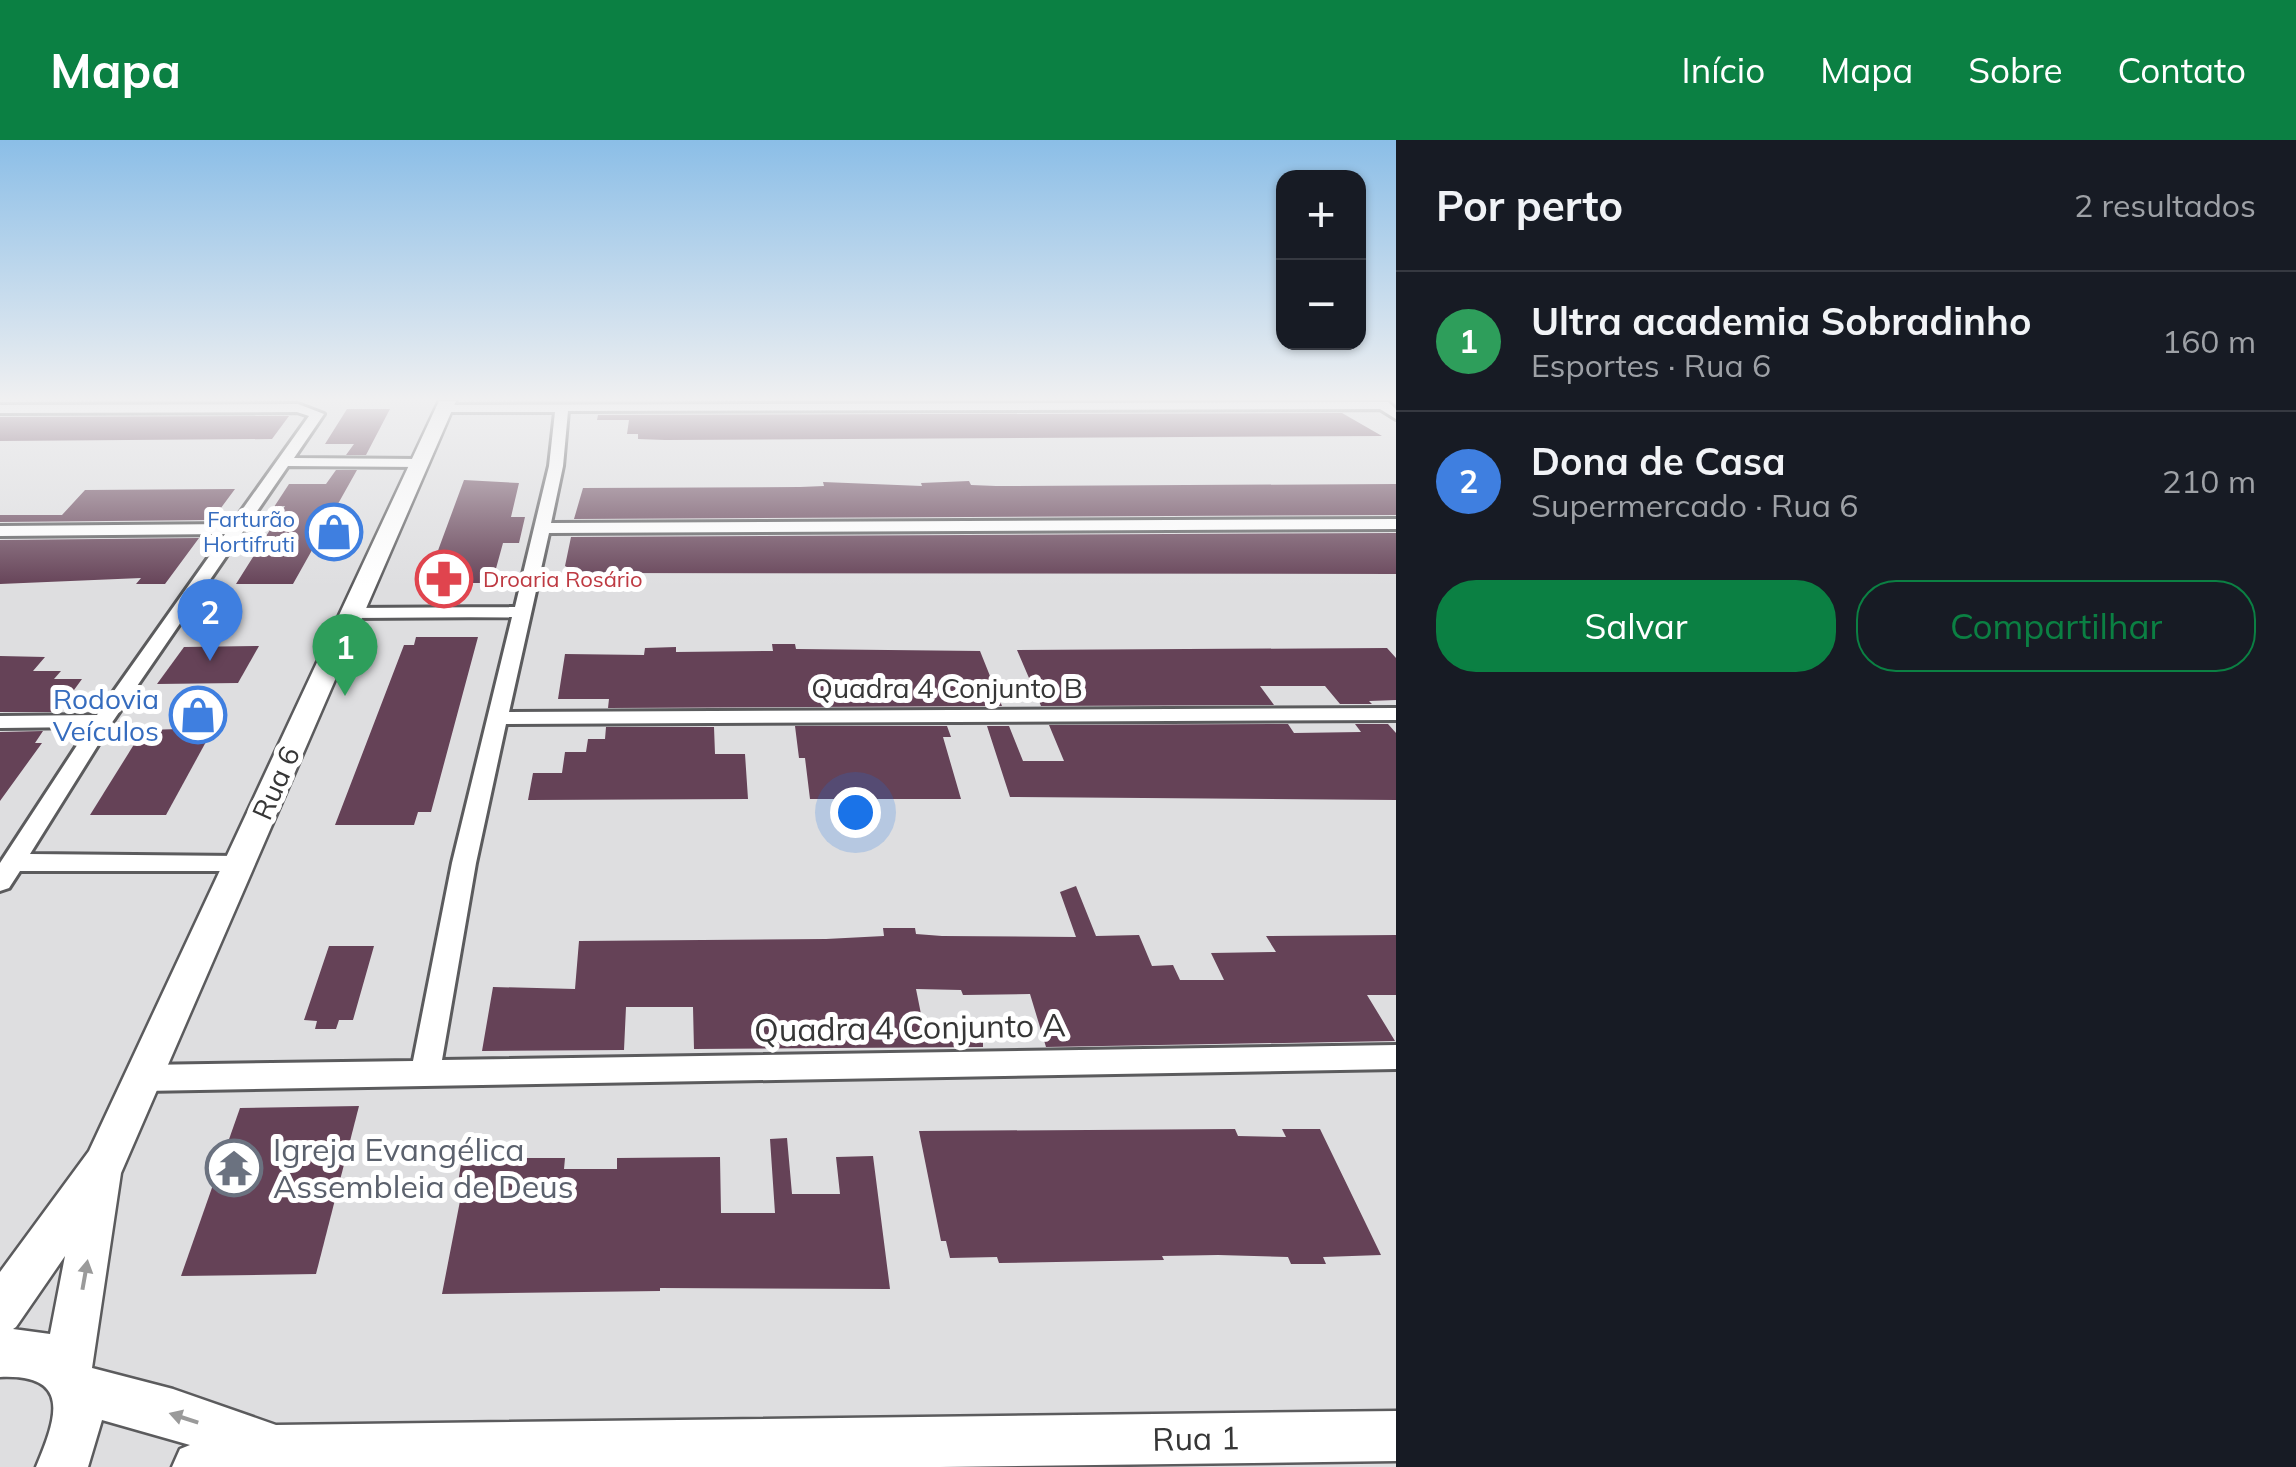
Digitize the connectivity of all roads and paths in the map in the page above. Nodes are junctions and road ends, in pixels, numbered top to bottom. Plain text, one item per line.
1 (282, 463) edge
2 (410, 463) edge
3 (420, 463) joint
4 (556, 463) edge
5 (1396, 524) edge
6 (542, 528) junction
7 (238, 530) junction
8 (0, 531) edge
9 (520, 612) junction
10 (352, 613) junction
11 (1396, 714) edge
12 (499, 718) junction
13 (104, 721) junction
14 (0, 722) edge
15 (239, 865) junction
16 (7, 872) edge
17 (1396, 1056) edge
18 (426, 1070) junction
19 (143, 1078) junction
20 (104, 1165) junction
21 (0, 1311) edge
22 (0, 1353) edge
23 (72, 1380) junction
24 (1396, 1436) edge
25 (276, 1450) junction
26 (62, 1467) edge
27 (198, 1467) edge

1 - 7 street
2 - 3 street
3 - 10 street, Rua 6
4 - 6 street
5 - 6 street
6 - 9 street
7 - 8 street
7 - 13 street
9 - 10 street
9 - 12 street
10 - 15 street, Rua 6
11 - 12 street, Quadra 4 Conjunto B
12 - 18 street
13 - 14 street
13 - 16 street
15 - 16 street
15 - 19 street, Rua 6
17 - 18 street, Quadra 4 Conjunto A
18 - 19 street, Quadra 4 Conjunto A
19 - 20 street, Rua 6
20 - 21 street, Rua 6
23 -> 20 street, Rua 6
22 - 23 street
25 -> 23 street
23 - 26 street, Rua 6
24 - 25 street, Rua 1
25 - 27 street

